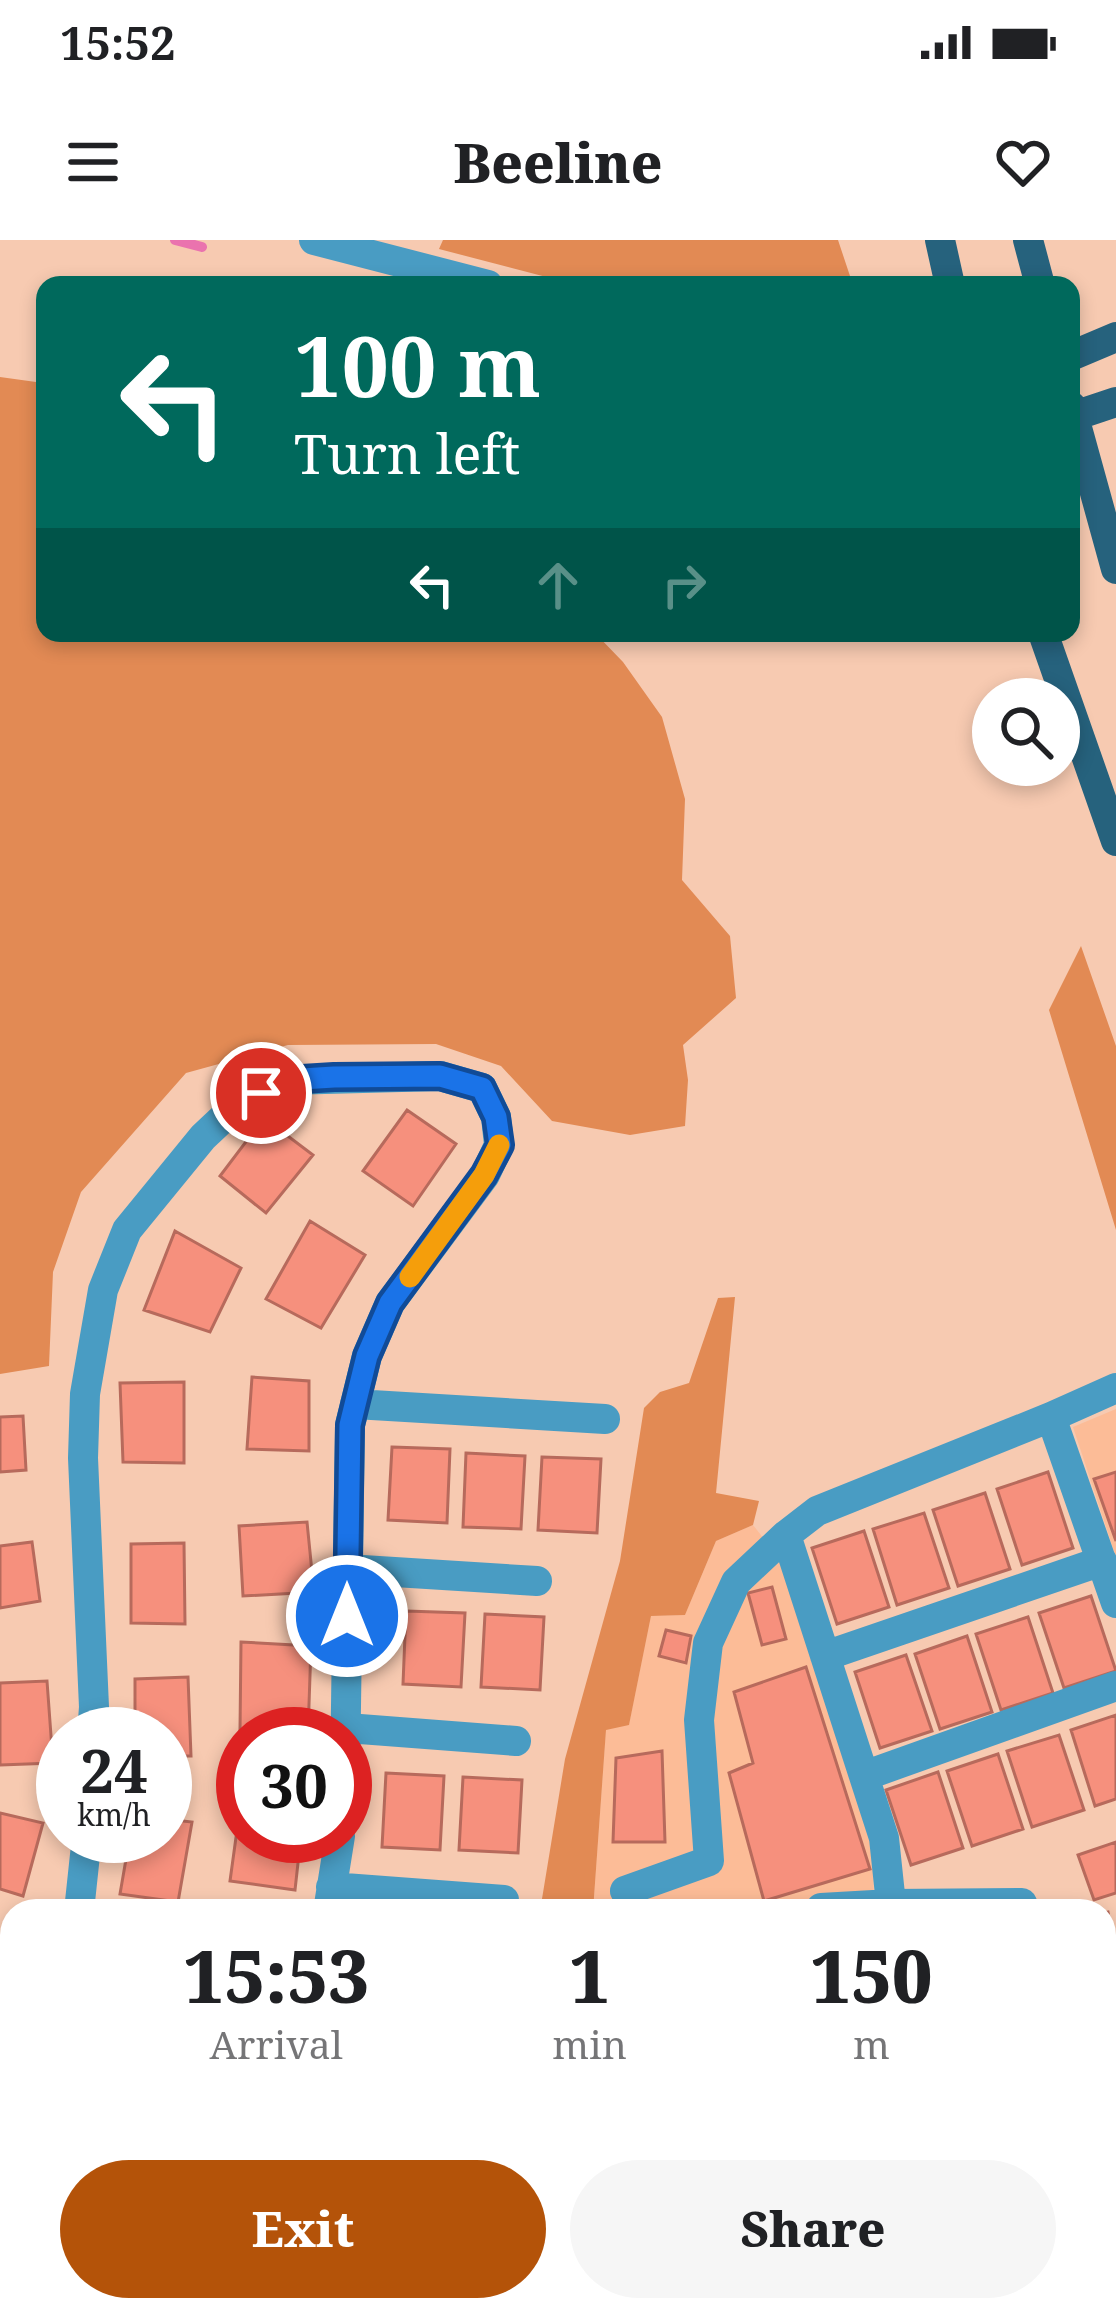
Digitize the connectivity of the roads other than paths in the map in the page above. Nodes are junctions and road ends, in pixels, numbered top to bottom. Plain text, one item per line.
1 (314, 240) edge
2 (940, 240) edge
3 (1028, 240) edge
4 (453, 276) edge
5 (948, 276) edge
6 (1038, 276) edge
7 (1116, 337) edge
8 (1080, 352) edge
9 (1116, 402) edge
10 (1080, 412) edge
11 (1080, 442) edge
12 (1116, 569) edge
13 (1046, 642) edge
14 (1116, 841) edge
15 (1116, 1388) edge
16 (355, 1404) junction
17 (1052, 1418) junction
18 (605, 1419) dead end
19 (786, 1535) junction
20 (1102, 1562) junction
21 (347, 1569) junction
22 (537, 1581) dead end
23 (1116, 1603) edge
24 (825, 1656) junction
25 (1116, 1686) edge
26 (94, 1707) edge
27 (346, 1707) edge
28 (372, 1730) edge
29 (516, 1741) dead end
30 (864, 1776) junction
31 (84, 1863) edge
32 (336, 1863) edge
33 (625, 1891) dead end
34 (80, 1899) edge
35 (330, 1899) edge
36 (890, 1899) edge

1 - 4 street
2 - 5 main road
3 - 6 main road
7 - 8 main road
9 - 10 main road
11 - 12 main road
13 - 14 main road
15 - 17 street
16 - 18 street
16 - 21 street
16 - 26 street
17 - 19 street
17 - 20 street
19 - 24 street
19 - 33 street
20 - 23 street
20 - 24 street
21 - 22 street
21 - 27 street
24 - 30 street
25 - 30 street
28 - 29 street
30 - 36 street
31 - 34 street
32 - 35 street

